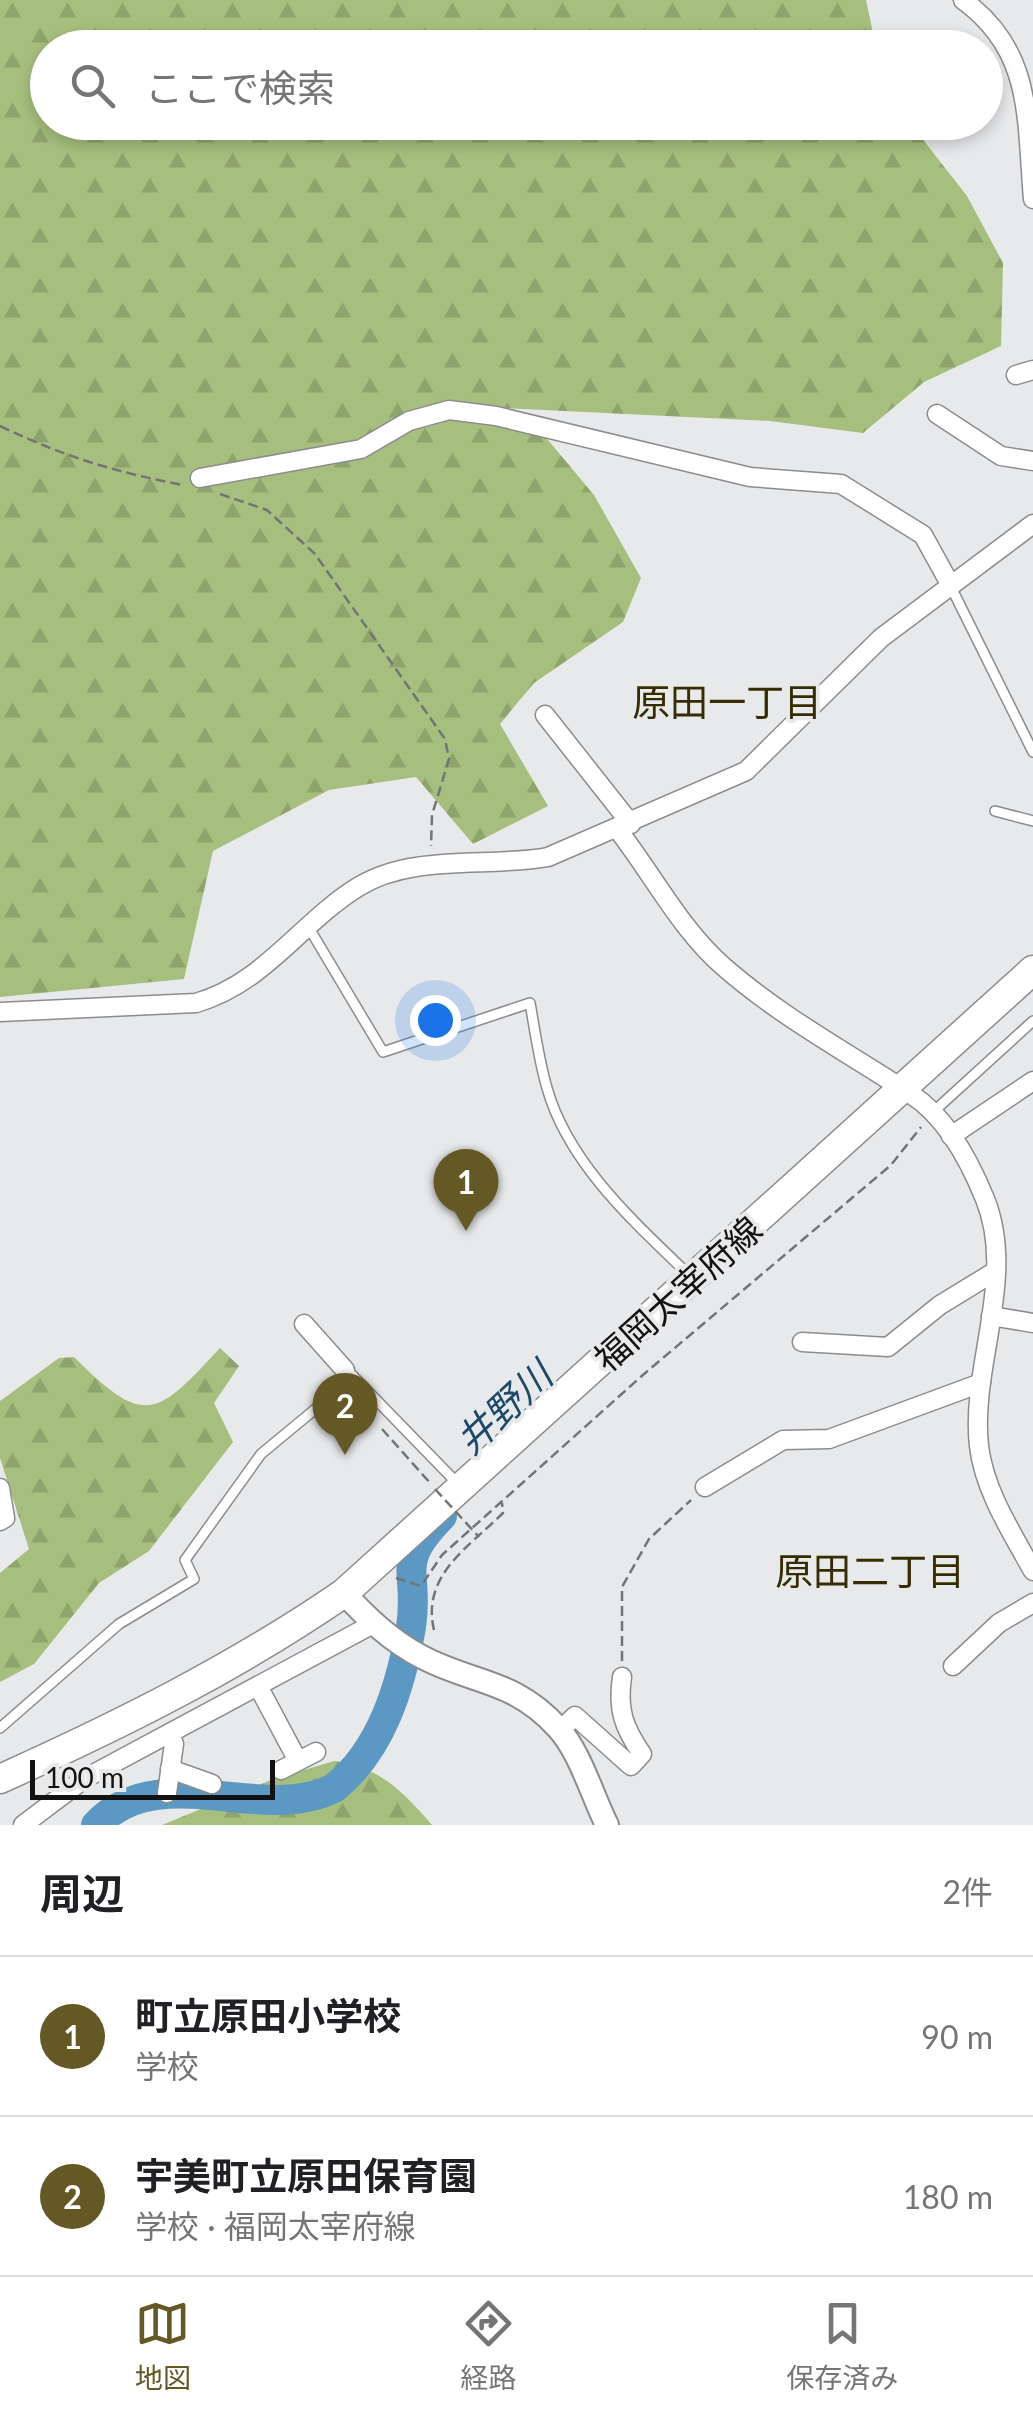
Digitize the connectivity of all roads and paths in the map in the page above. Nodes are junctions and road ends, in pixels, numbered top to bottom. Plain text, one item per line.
1 (962, 0) edge
2 (1001, 30) edge
3 (1003, 33) edge
4 (1032, 139) edge
5 (1033, 199) edge
6 (937, 414) dead end
7 (0, 426) edge
8 (1033, 460) edge
9 (202, 486) junction
10 (1033, 524) edge
11 (950, 584) junction
12 (545, 716) dead end
13 (1033, 752) edge
14 (994, 811) dead end
15 (1033, 821) edge
16 (624, 827) junction
17 (429, 866) junction
18 (309, 928) junction
19 (1033, 970) edge
20 (0, 1012) edge
21 (1033, 1020) edge
22 (1033, 1081) edge
23 (901, 1090) junction
24 (930, 1114) junction
25 (951, 1136) junction
26 (994, 1272) junction
27 (693, 1279) junction
28 (991, 1316) junction
29 (1033, 1323) edge
30 (304, 1324) dead end
31 (802, 1342) dead end
32 (350, 1373) junction
33 (981, 1383) junction
34 (382, 1429) dead end
35 (705, 1487) joint
36 (0, 1488) edge
37 (461, 1488) junction
38 (502, 1501) junction
39 (0, 1520) edge
40 (478, 1538) junction
41 (1033, 1570) edge
42 (386, 1575) dead end
43 (344, 1593) junction
44 (1033, 1603) edge
45 (374, 1624) junction
46 (434, 1630) dead end
47 (953, 1666) dead end
48 (622, 1678) joint
49 (258, 1686) junction
50 (0, 1728) edge
51 (560, 1730) junction
52 (170, 1733) junction
53 (316, 1752) dead end
54 (170, 1769) junction
55 (0, 1779) edge
56 (212, 1784) dead end
57 (167, 1793) dead end
58 (23, 1825) edge
59 (607, 1825) edge

1 - 2 street
3 - 4 street
4 - 5 street
6 - 8 street
7 - 9 path
9 - 11 street
9 - 17 path
10 - 11 street
11 - 13 lane
11 - 16 street
12 - 16 street
14 - 15 lane
16 - 17 street
16 - 23 street
17 - 18 street
18 - 20 street
18 - 27 lane
19 - 23 main road, 福岡太宰府線
21 - 24 lane
22 - 25 street
23 - 24 street
23 - 27 main road, 福岡太宰府線
24 - 25 street
24 - 38 path
25 - 26 street
26 - 28 street
26 - 31 street
27 - 37 main road, 福岡太宰府線
28 - 29 street
28 - 33 street
30 - 32 street
32 - 37 lane
32 - 50 lane
33 - 35 street
33 - 41 street
34 - 40 path, bridge
35 - 48 path
36 - 39 street
37 - 43 main road, 福岡太宰府線
38 - 40 path
38 - 42 path
40 - 46 path
43 - 45 street
43 - 55 main road, 福岡太宰府線
44 - 47 street
45 - 49 street
45 - 51 street
48 - 51 street
49 - 52 street
49 - 53 street
51 - 59 street
52 - 54 street
52 - 58 street
54 - 56 street
54 - 57 street

